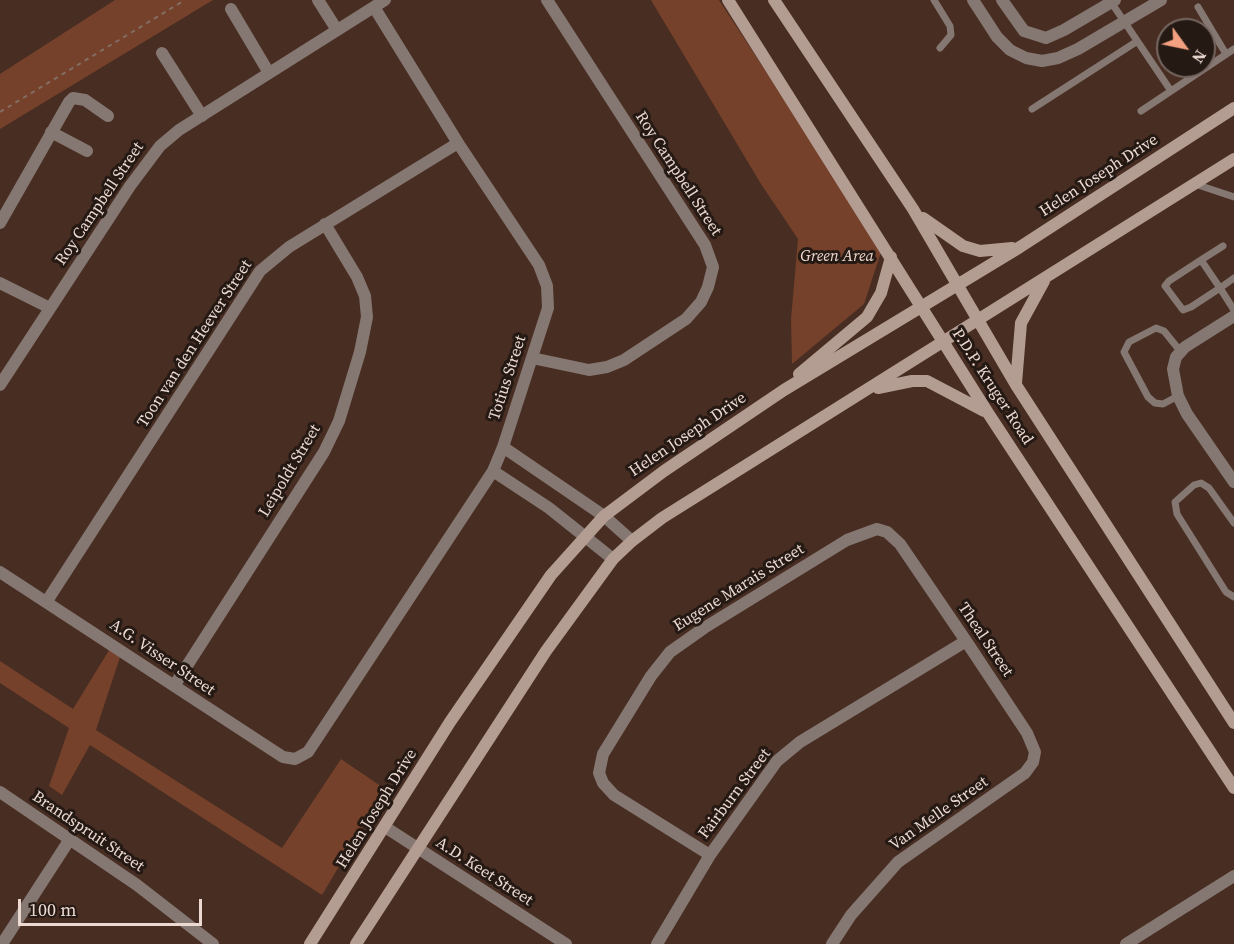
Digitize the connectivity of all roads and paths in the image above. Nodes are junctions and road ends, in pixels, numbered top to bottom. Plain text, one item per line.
1 (185, 0) edge
2 (318, 0) edge
3 (547, 0) edge
4 (728, 0) edge
5 (973, 0) edge
6 (1002, 0) edge
7 (1161, 0) edge
8 (776, 1) edge
9 (937, 1) edge
10 (1113, 1) edge
11 (379, 3) edge
12 (1198, 7) dead end
13 (231, 9) dead end
14 (1124, 23) junction
15 (337, 30) junction
16 (1136, 42) junction
17 (940, 48) dead end
18 (1234, 49) edge
19 (162, 53) dead end
20 (1226, 54) junction
21 (1216, 60) edge
22 (269, 73) junction
23 (1188, 78) edge
24 (1171, 91) junction
25 (1234, 108) edge
26 (1032, 109) dead end
27 (1140, 111) dead end
28 (0, 112) edge
29 (108, 116) dead end
30 (202, 116) junction
31 (51, 132) junction
32 (458, 143) junction
33 (87, 151) dead end
34 (1234, 159) edge
35 (1195, 184) junction
36 (1234, 197) edge
37 (914, 209) junction
38 (0, 223) edge
39 (325, 224) junction
40 (1223, 246) dead end
41 (1020, 247) junction
42 (891, 257) junction
43 (1201, 260) junction
44 (1046, 277) junction
45 (1234, 279) edge
46 (0, 283) edge
47 (957, 284) junction
48 (1220, 288) junction
49 (922, 307) junction
50 (50, 308) junction
51 (1234, 310) edge
52 (1234, 316) edge
53 (978, 321) junction
54 (943, 341) junction
55 (1180, 352) junction
56 (532, 358) junction
57 (0, 385) edge
58 (1016, 385) junction
59 (870, 389) junction
60 (784, 390) junction
61 (1178, 396) junction
62 (988, 413) junction
63 (503, 447) junction
64 (493, 471) junction
65 (1234, 482) edge
66 (604, 516) junction
67 (1234, 523) edge
68 (887, 532) joint
69 (584, 536) junction
70 (632, 541) junction
71 (613, 560) junction
72 (0, 572) edge
73 (1234, 597) edge
74 (47, 601) junction
75 (966, 641) junction
76 (174, 686) junction
77 (1234, 723) edge
78 (308, 752) joint
79 (1025, 773) joint
80 (1234, 788) edge
81 (0, 792) edge
82 (385, 827) junction
83 (70, 839) junction
84 (418, 849) junction
85 (710, 855) junction
86 (1234, 876) edge
87 (198, 933) junction
88 (2, 944) edge
89 (190, 944) edge
90 (213, 944) edge
91 (310, 944) edge
92 (356, 944) edge
93 (566, 944) edge
94 (657, 944) edge
95 (831, 944) edge
96 (1126, 944) edge

1 - 28 path
2 - 15 street
3 - 56 street, Roy Campbell Street
4 - 42 street, P.D.P. Kruger Road
5 - 14 street
6 - 10 street
7 - 14 street
8 - 37 street, P.D.P. Kruger Road
9 - 17 lane
10 - 14 lane
11 - 15 street, Roy Campbell Street
11 - 32 street, Totius Street
12 - 20 lane
13 - 22 street
14 - 16 lane
15 - 22 street, Roy Campbell Street
16 - 24 lane
16 - 26 lane
18 - 20 lane
19 - 30 street
20 - 21 lane
22 - 30 street, Roy Campbell Street
23 - 24 lane
24 - 27 lane
25 - 41 street, Helen Joseph Drive
29 - 31 street
30 - 50 street, Roy Campbell Street
31 - 33 street
31 - 38 street
32 - 39 street, Toon van den Heever Street
32 - 56 street, Totius Street
34 - 35 street
35 - 36 lane
35 - 44 street
37 - 41 street
37 - 47 street, P.D.P. Kruger Road
39 - 74 street, Toon van den Heever Street
39 - 76 street, Leipoldt Street
40 - 43 lane
41 - 47 street, Helen Joseph Drive
42 - 49 street, P.D.P. Kruger Road
42 - 60 street
43 - 48 lane
43 - 48 lane
44 - 53 street
44 - 58 street
45 - 48 lane
46 - 50 street
47 - 49 street, Helen Joseph Drive
47 - 53 street, P.D.P. Kruger Road
48 - 51 lane
49 - 54 street, P.D.P. Kruger Road
49 - 60 street, Helen Joseph Drive
50 - 57 street, Roy Campbell Street
52 - 55 street
53 - 54 street
53 - 58 street, P.D.P. Kruger Road
54 - 59 street
54 - 62 street, P.D.P. Kruger Road
55 - 61 street
55 - 61 lane
56 - 63 street, Totius Street
58 - 77 street, P.D.P. Kruger Road
59 - 62 street
59 - 70 street
60 - 66 street, Helen Joseph Drive
61 - 65 street
62 - 80 street, P.D.P. Kruger Road
63 - 64 street, Totius Street
63 - 66 street
64 - 69 street
64 - 78 street, Totius Street
66 - 69 street, Helen Joseph Drive
66 - 70 street
67 - 73 lane
68 - 75 street, Theal Street
68 - 85 street, Eugene Marais Street
69 - 71 street
69 - 82 street, Helen Joseph Drive
70 - 71 street
71 - 84 street
72 - 74 street, A.G. Visser Street
74 - 76 street, A.G. Visser Street
75 - 79 street, Theal Street
75 - 85 street, Fairburn Street
76 - 78 street, A.G. Visser Street
79 - 95 street, Van Melle Street
81 - 83 street, Brandspruit Street
82 - 84 street, A.D. Keet Street
82 - 91 street, Helen Joseph Drive
83 - 87 street, Brandspruit Street
83 - 88 street
84 - 92 street
84 - 93 street, A.D. Keet Street
85 - 94 street, Fairburn Street
86 - 96 street
87 - 89 street
87 - 90 street, Brandspruit Street

